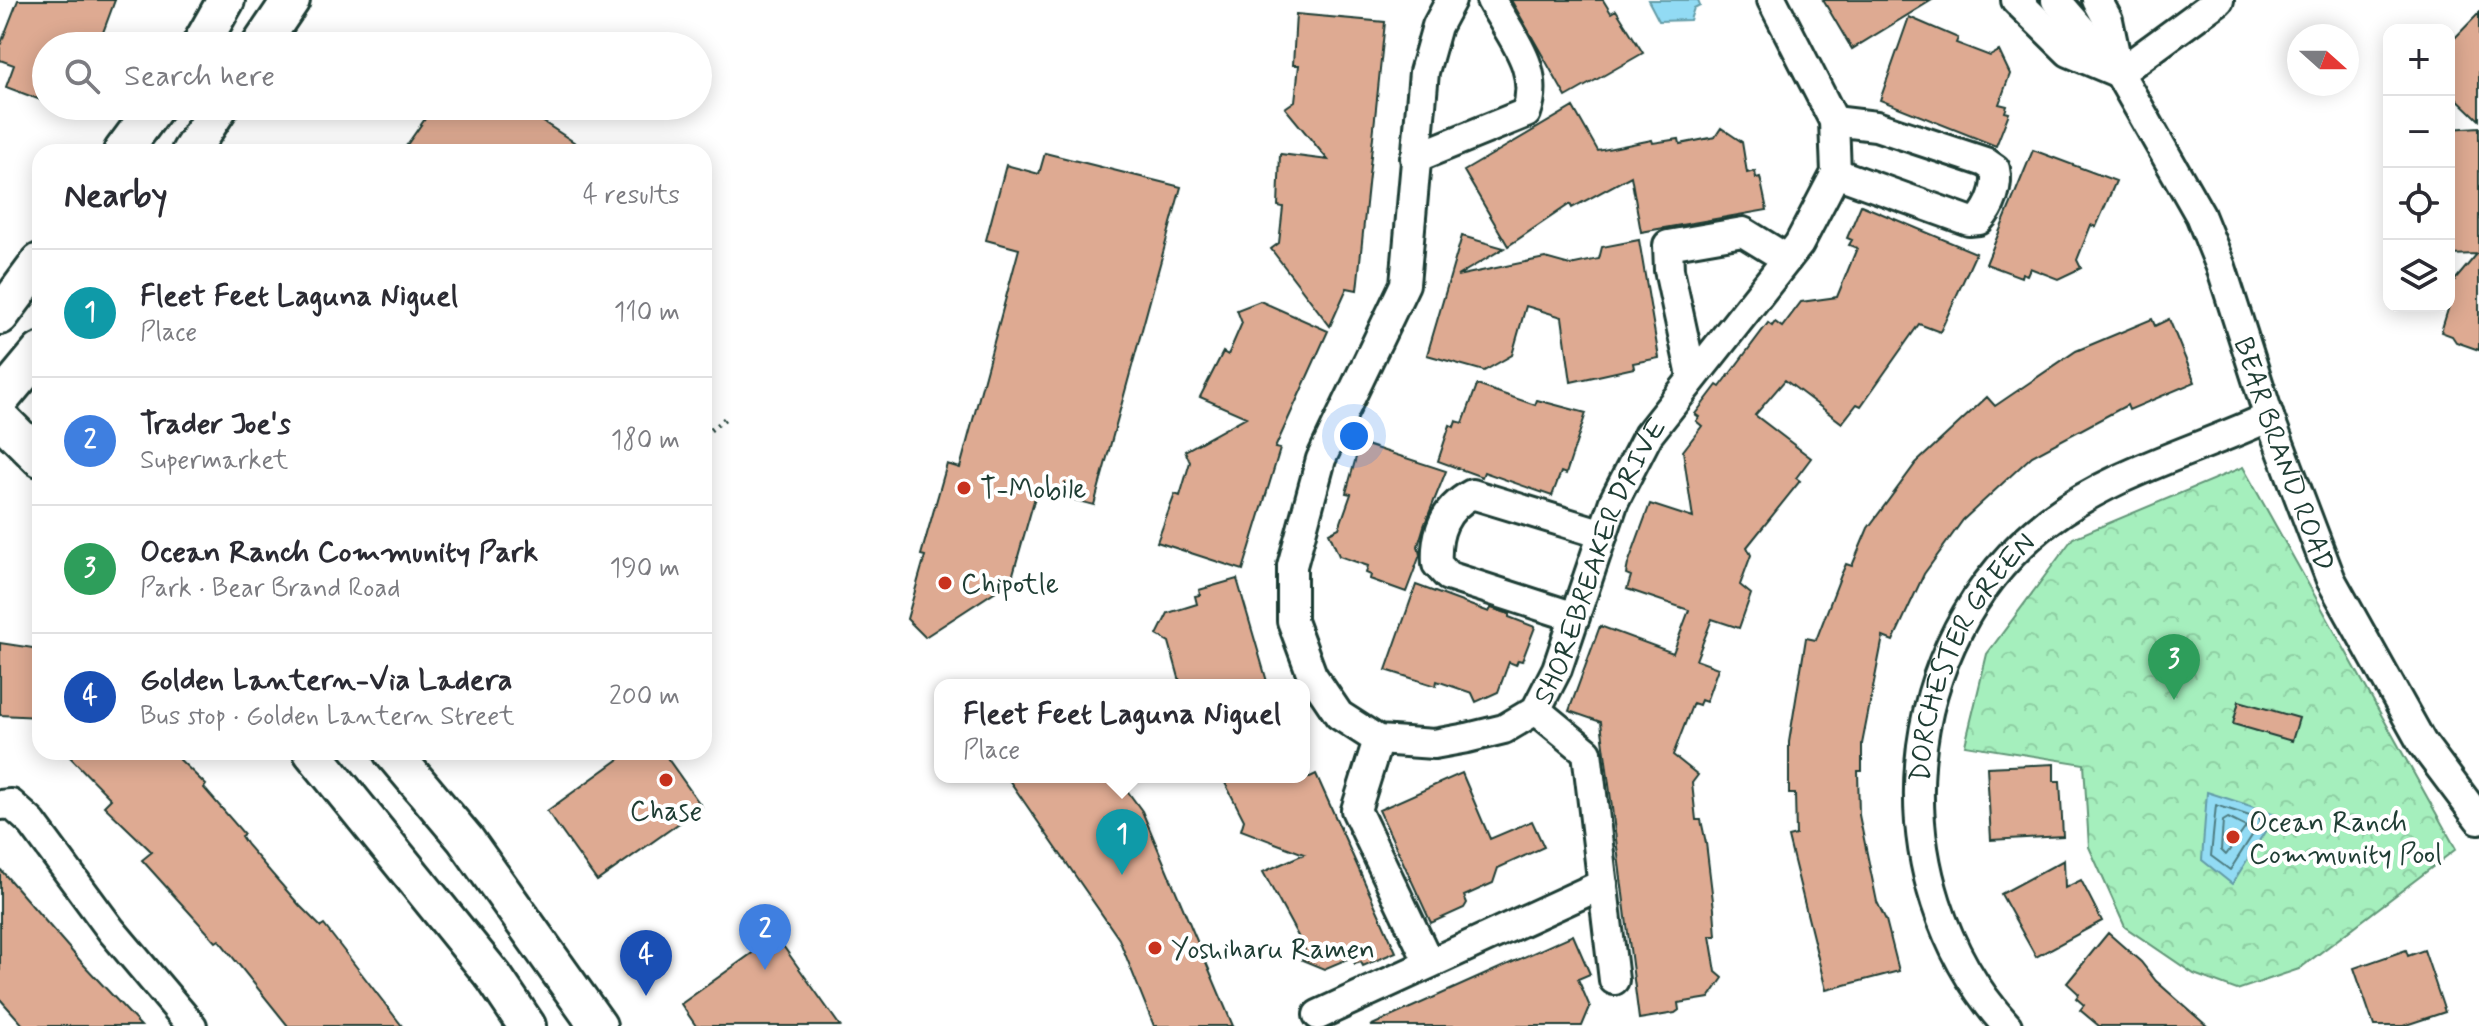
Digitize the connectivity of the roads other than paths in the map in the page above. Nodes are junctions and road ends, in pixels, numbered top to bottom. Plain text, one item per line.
1 (226, 0) edge
2 (291, 0) edge
3 (1451, 0) edge
4 (1491, 0) edge
5 (1772, 0) edge
6 (2016, 0) edge
7 (2056, 0) edge
8 (2097, 0) edge
9 (2219, 0) edge
10 (208, 32) edge
11 (269, 32) edge
12 (2119, 73) junction
13 (146, 120) edge
14 (211, 120) edge
15 (1834, 121) junction
16 (128, 144) edge
17 (195, 144) edge
18 (1415, 158) junction
19 (1836, 173) junction
20 (1787, 259) junction
21 (32, 273) edge
22 (0, 318) edge
23 (32, 350) edge
24 (32, 365) edge
25 (1692, 376) junction
26 (0, 400) edge
27 (2269, 417) junction
28 (0, 418) edge
29 (32, 450) edge
30 (1603, 534) junction
31 (1575, 617) junction
32 (1536, 710) junction
33 (1378, 740) junction
34 (318, 760) edge
35 (399, 760) edge
36 (0, 805) edge
37 (2479, 819) edge
38 (1603, 884) junction
39 (1429, 963) junction
40 (1614, 980) dead end
41 (1318, 1015) dead end
42 (192, 1026) edge
43 (527, 1026) edge
44 (598, 1026) edge
45 (2007, 1026) edge

1 - 10 main road
2 - 11 main road
3 - 18 street, SHOREBREAKER DRIVE
4 - 18 street
5 - 15 street, SHOREBREAKER DRIVE
6 - 12 street
7 - 12 street
8 - 12 street, BEAR BRAND ROAD
9 - 12 street
12 - 27 street, BEAR BRAND ROAD
13 - 16 main road
14 - 17 main road
15 - 19 street, SHOREBREAKER DRIVE
15 - 19 street
18 - 33 street, SHOREBREAKER DRIVE
19 - 20 street, SHOREBREAKER DRIVE
20 - 25 street, SHOREBREAKER DRIVE
20 - 25 street
21 - 22 main road
22 - 23 main road
24 - 26 main road
25 - 30 street, SHOREBREAKER DRIVE
27 - 37 street, BEAR BRAND ROAD
27 - 45 street, DORCHESTER GREEN
28 - 29 main road
30 - 31 street, SHOREBREAKER DRIVE
30 - 31 street
31 - 32 street, SHOREBREAKER DRIVE
32 - 33 street, SHOREBREAKER DRIVE
32 - 38 street
33 - 39 street
34 - 43 main road
35 - 44 main road
36 - 42 street
38 - 39 street
38 - 40 street
39 - 41 street

